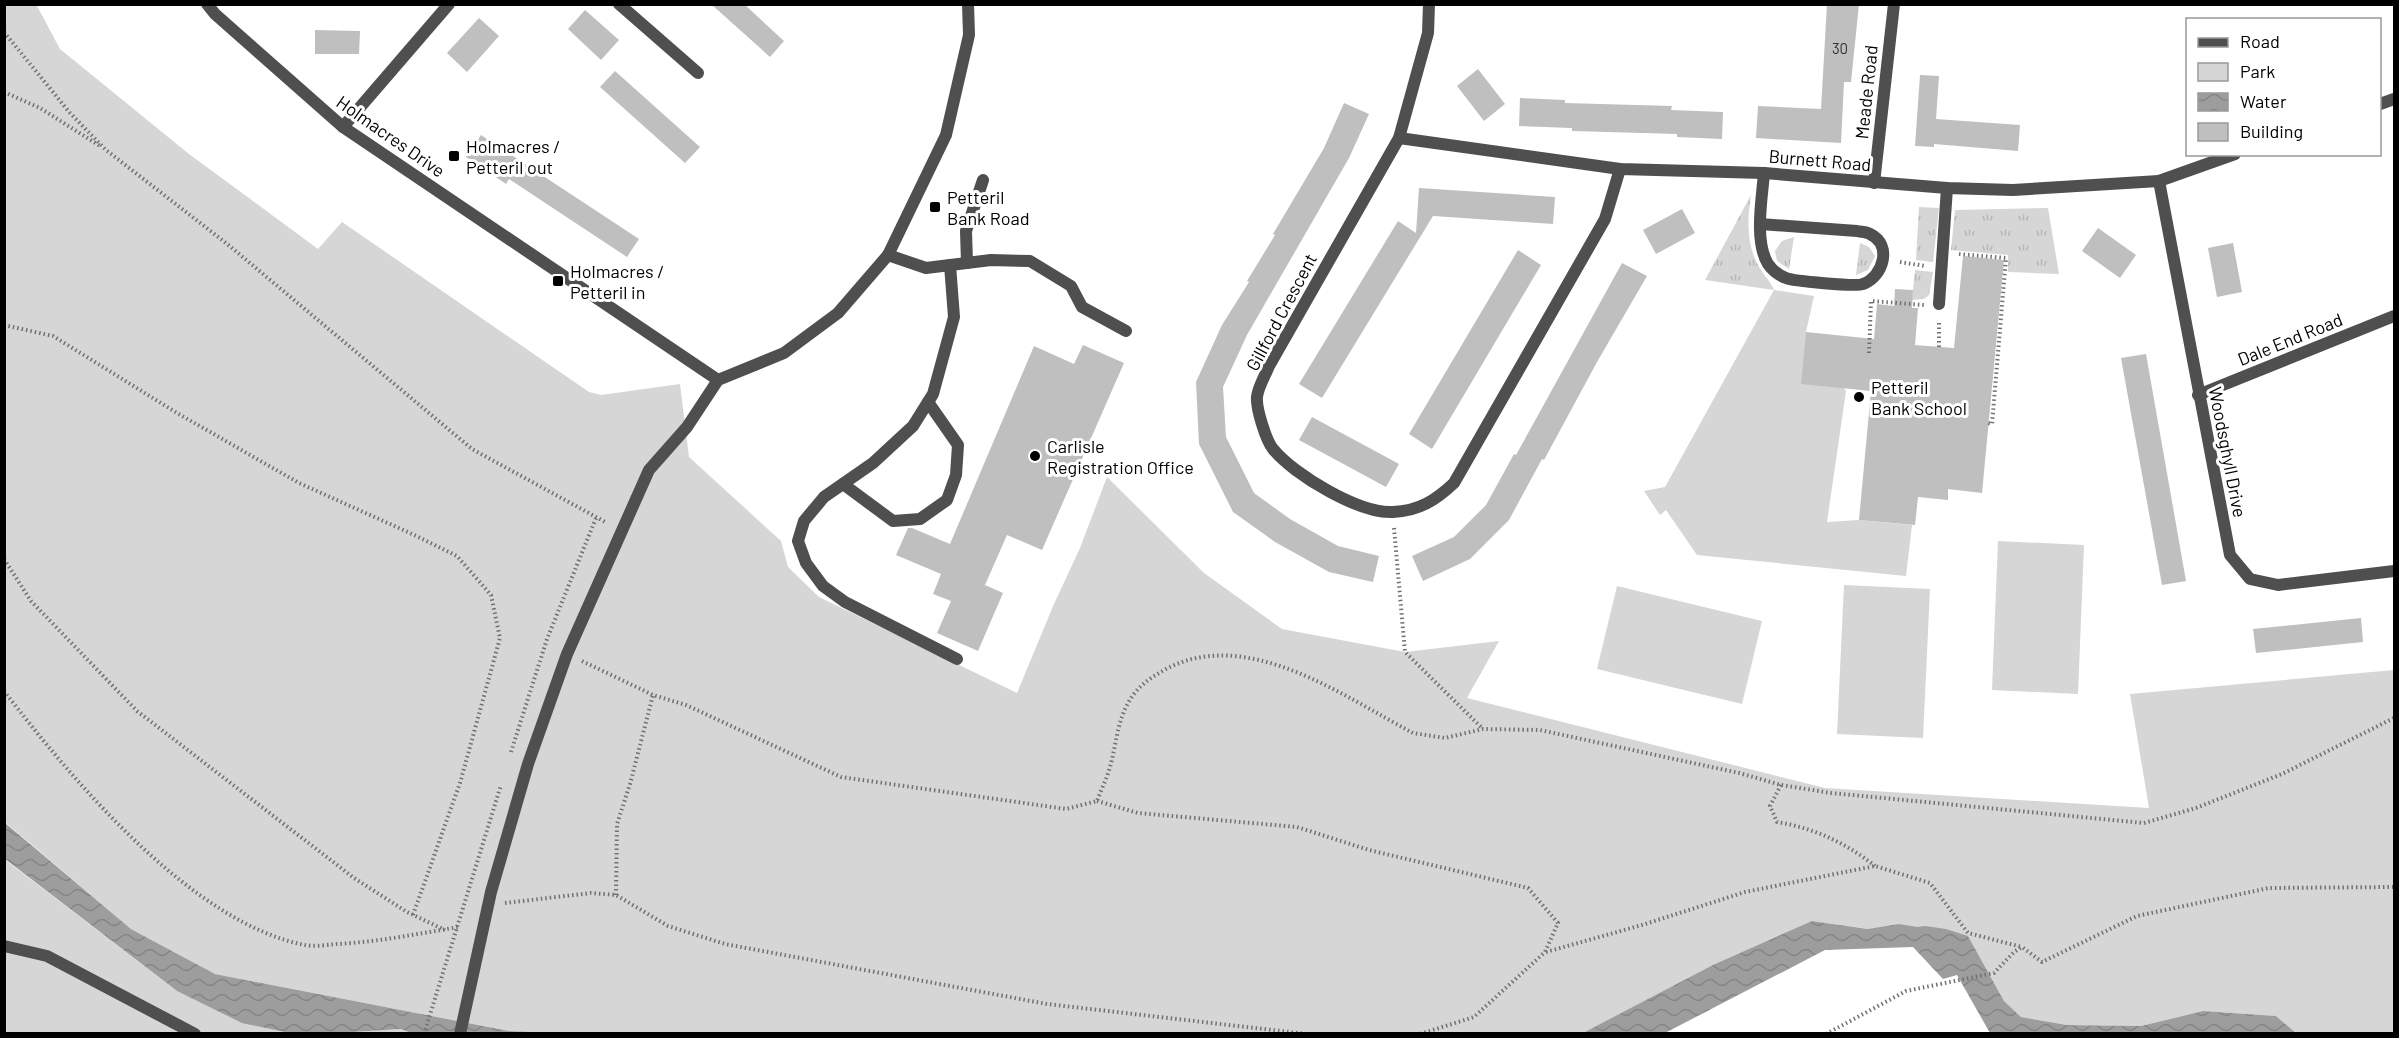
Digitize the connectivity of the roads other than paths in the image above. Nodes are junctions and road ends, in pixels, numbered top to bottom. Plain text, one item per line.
1 (207, 4) edge
2 (449, 4) edge
3 (619, 4) edge
4 (968, 4) edge
5 (1429, 4) edge
6 (1894, 4) edge
7 (698, 73) dead end
8 (343, 127) junction
9 (1399, 138) junction
10 (2229, 156) edge
11 (1620, 169) junction
12 (1764, 173) junction
13 (983, 180) dead end
14 (2159, 181) junction
15 (1874, 183) junction
16 (1947, 188) junction
17 (1760, 224) junction
18 (888, 255) junction
19 (967, 263) junction
20 (950, 265) junction
21 (1939, 304) road end
22 (2394, 316) edge
23 (1126, 332) dead end
24 (718, 380) junction
25 (2198, 395) junction
26 (928, 402) junction
27 (843, 484) junction
28 (2394, 570) edge
29 (957, 659) dead end
30 (4, 946) edge
31 (195, 1034) edge
32 (460, 1034) edge

1 - 8 street, Holmacres Drive
2 - 8 street
3 - 7 street
4 - 18 street
5 - 9 street, Gillford Crescent
6 - 15 street, Meade Road
8 - 24 street, Holmacres Drive
9 - 11 street, Burnett Road
9 - 11 street, Gillford Crescent
10 - 14 street, Burnett Road
11 - 12 street, Burnett Road
12 - 15 street, Burnett Road
12 - 17 street
13 - 19 street
14 - 16 street, Burnett Road
14 - 25 street, Woodsghyll Drive
15 - 16 street, Burnett Road
16 - 21 street
17 - 17 street
18 - 20 street
18 - 24 street
19 - 20 street
19 - 23 street
20 - 26 street
22 - 25 street, Dale End Road
24 - 32 street
25 - 28 street, Woodsghyll Drive
26 - 27 street
26 - 27 street
27 - 29 street
30 - 31 street

